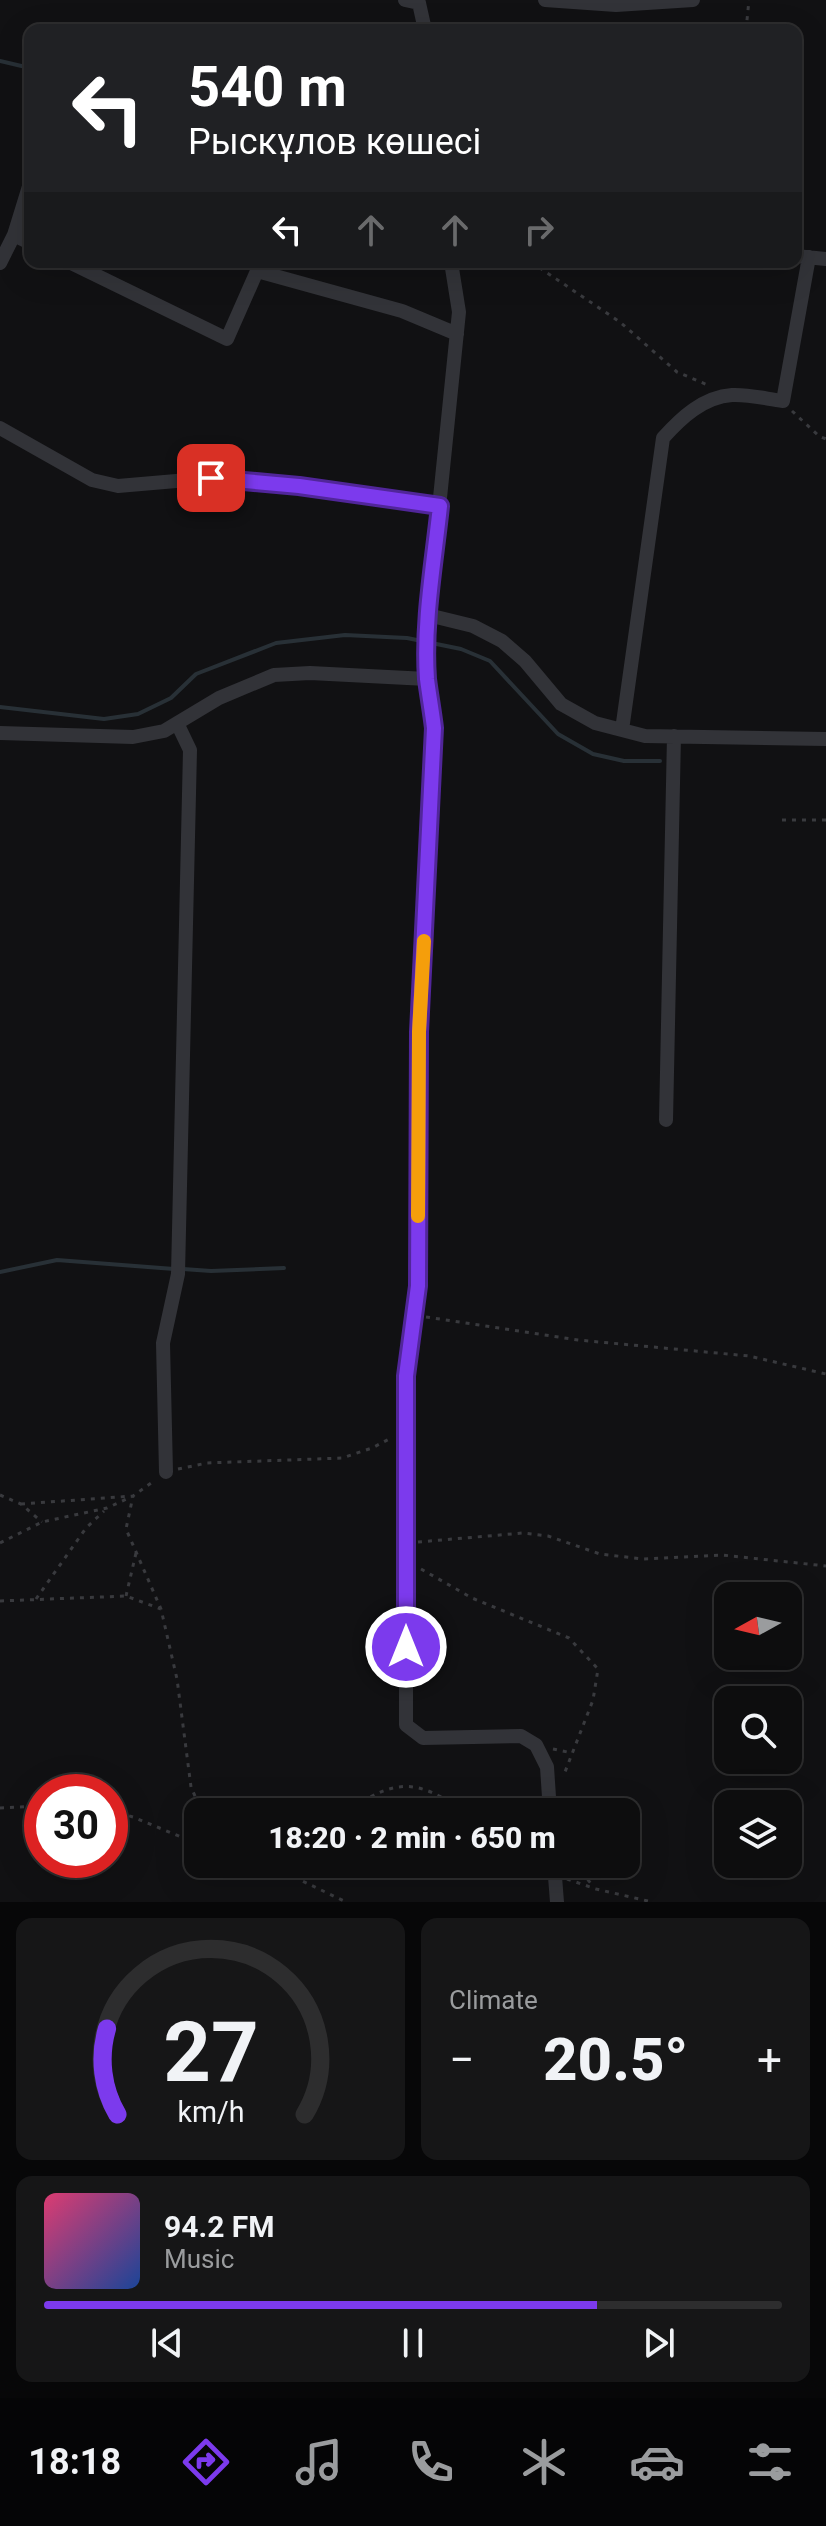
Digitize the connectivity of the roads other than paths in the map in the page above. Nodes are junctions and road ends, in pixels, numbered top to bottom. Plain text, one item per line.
1 (405, 0) edge
2 (545, 0) edge
3 (693, 0) edge
4 (424, 24) edge
5 (24, 202) edge
6 (14, 235) junction
7 (24, 240) edge
8 (802, 256) edge
9 (826, 259) edge
10 (0, 263) edge
11 (81, 268) edge
12 (452, 268) edge
13 (800, 268) edge
14 (457, 334) junction
15 (0, 428) edge
16 (440, 506) junction
17 (428, 615) junction
18 (427, 679) junction
19 (177, 723) junction
20 (622, 730) junction
21 (0, 733) edge
22 (674, 736) junction
23 (826, 739) edge
24 (666, 1120) dead end
25 (166, 1472) road end
26 (549, 1798) edge
27 (556, 1878) edge
28 (557, 1902) edge

1 - 4 street
2 - 3 street
5 - 6 street
6 - 7 street
6 - 10 street
8 - 9 street
11 - 14 street
12 - 14 street
13 - 20 street
14 - 16 street
15 - 16 street
16 - 17 street
17 - 18 street
17 - 20 street
18 - 19 street
18 - 26 street
19 - 21 street
19 - 25 street
20 - 22 street
22 - 23 street
22 - 24 street
27 - 28 street

